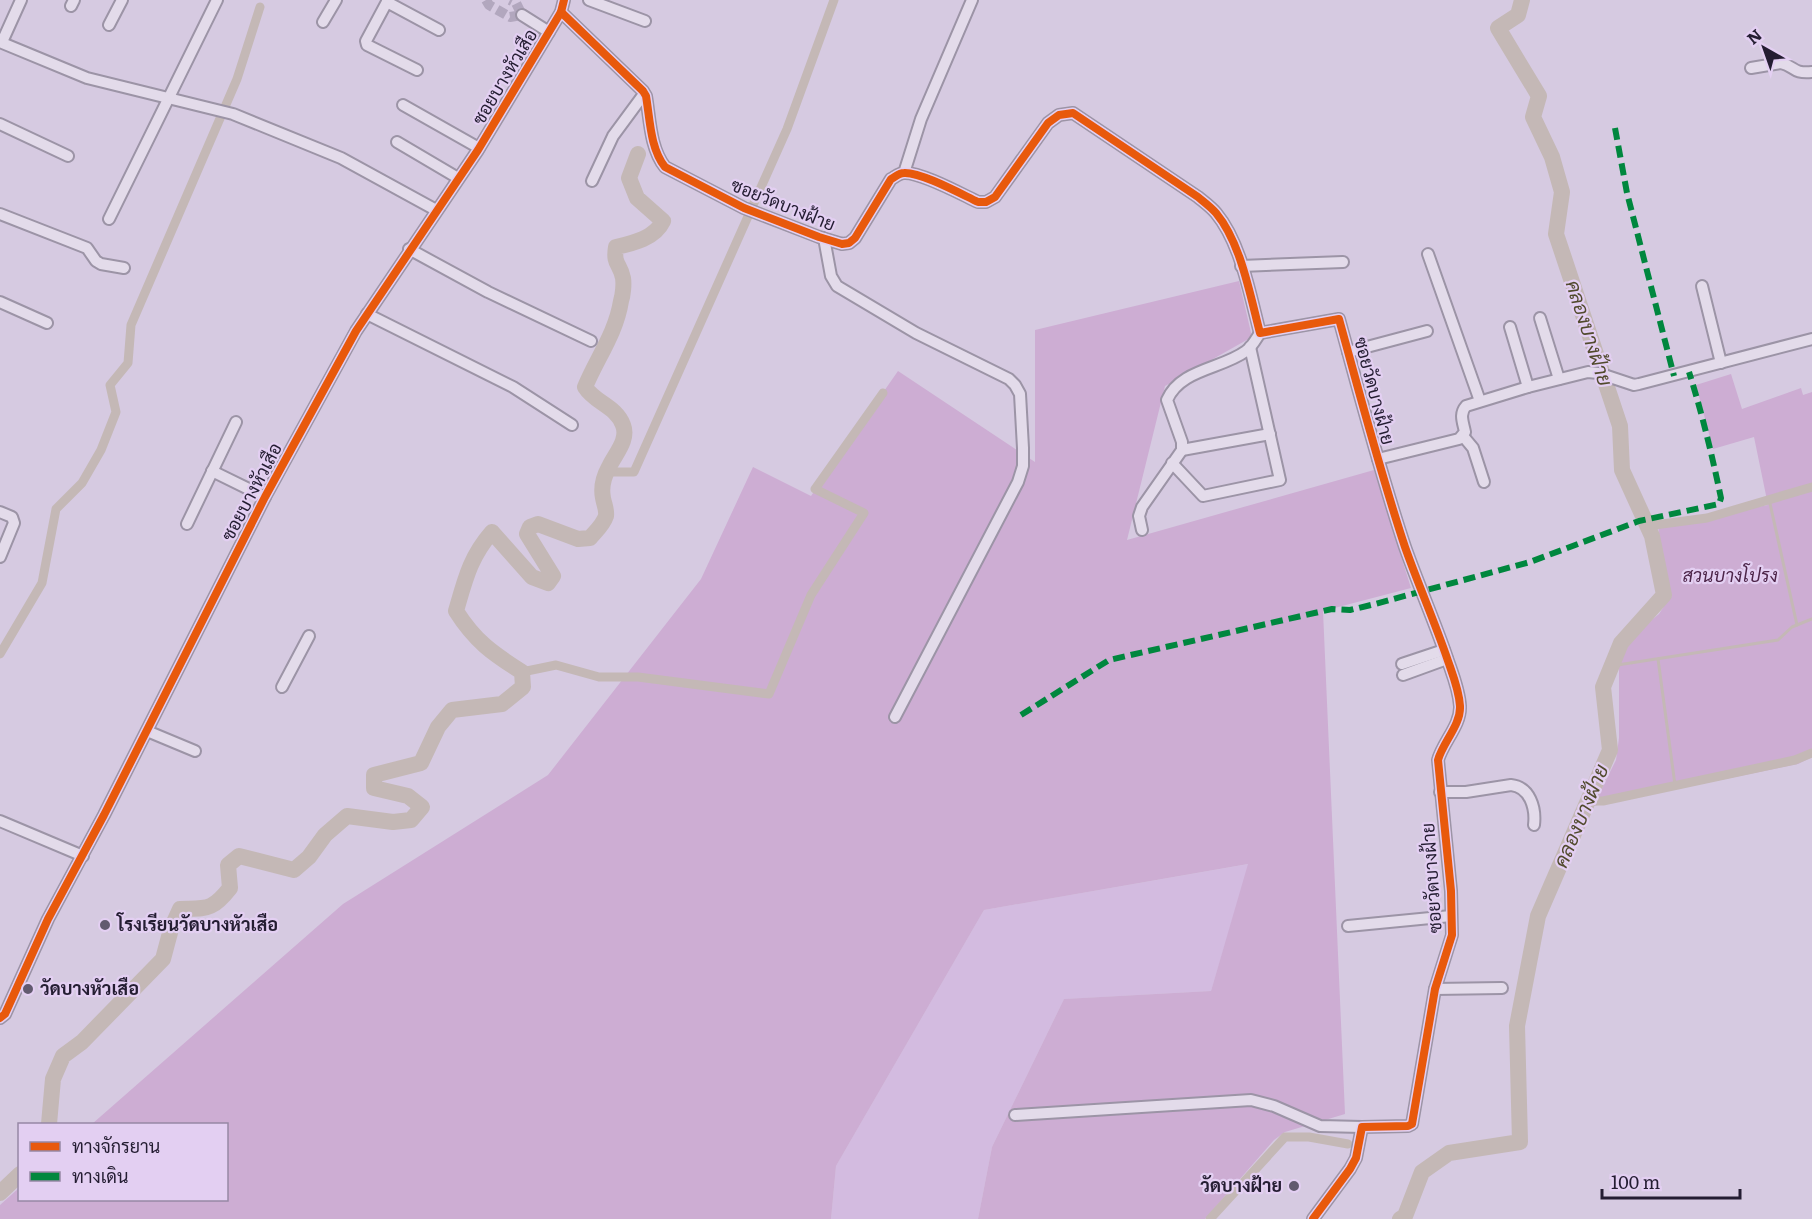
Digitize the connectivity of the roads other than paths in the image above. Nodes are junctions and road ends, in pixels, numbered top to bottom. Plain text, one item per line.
1 (21, 0) edge
2 (122, 0) edge
3 (218, 0) edge
4 (336, 0) edge
5 (564, 0) edge
6 (589, 0) edge
7 (972, 0) edge
8 (387, 1) edge
9 (561, 12) junction
10 (522, 15) dead end
11 (645, 21) dead end
12 (323, 22) dead end
13 (109, 25) dead end
14 (439, 30) dead end
15 (549, 32) junction
16 (1, 42) edge
17 (1751, 68) dead end
18 (417, 70) dead end
19 (1812, 72) edge
20 (644, 94) junction
21 (167, 99) junction
22 (403, 105) dead end
23 (0, 124) edge
24 (397, 142) dead end
25 (479, 148) junction
26 (68, 156) dead end
27 (904, 173) junction
28 (458, 178) junction
29 (591, 181) dead end
30 (436, 210) junction
31 (0, 214) edge
32 (109, 219) dead end
33 (824, 238) junction
34 (409, 249) junction
35 (1428, 254) dead end
36 (1343, 262) dead end
37 (1241, 266) junction
38 (124, 268) dead end
39 (1702, 286) dead end
40 (0, 302) edge
41 (367, 314) junction
42 (1540, 318) dead end
43 (47, 323) dead end
44 (1510, 327) dead end
45 (1427, 331) dead end
46 (1260, 333) junction
47 (1812, 339) edge
48 (591, 341) dead end
49 (1250, 347) junction
50 (1348, 352) junction
51 (1721, 363) junction
52 (1559, 379) junction
53 (1528, 387) junction
54 (1480, 401) junction
55 (236, 422) dead end
56 (572, 425) dead end
57 (1270, 434) junction
58 (1463, 436) junction
59 (1182, 450) junction
60 (1378, 459) junction
61 (1172, 463) junction
62 (212, 471) junction
63 (1484, 482) dead end
64 (265, 497) junction
65 (0, 512) edge
66 (187, 524) dead end
67 (1142, 530) dead end
68 (0, 557) edge
69 (309, 636) dead end
70 (1446, 654) junction
71 (1402, 669) dead end
72 (282, 687) dead end
73 (895, 717) dead end
74 (147, 730) junction
75 (195, 751) dead end
76 (1440, 792) junction
77 (0, 821) edge
78 (1534, 825) dead end
79 (83, 856) junction
80 (1451, 916) junction
81 (1348, 926) dead end
82 (1502, 988) dead end
83 (1435, 989) junction
84 (0, 1018) edge
85 (1015, 1115) dead end
86 (1362, 1127) junction
87 (1313, 1219) edge

1 - 16 street
2 - 13 street
3 - 21 street
4 - 12 street
5 - 9 street, ซอยบางหัวเสือ
6 - 11 street
7 - 27 street
8 - 14 street
8 - 18 street
9 - 15 street, ซอยบางหัวเสือ
9 - 20 street, ซอยวัดบางฝ้าย
10 - 15 street
15 - 25 street, ซอยบางหัวเสือ
16 - 21 street
17 - 19 street
20 - 29 street
20 - 33 street, ซอยวัดบางฝ้าย
21 - 30 street
21 - 32 street
22 - 25 street
23 - 26 street
24 - 28 street
25 - 28 street, ซอยบางหัวเสือ
27 - 33 street, ซอยวัดบางฝ้าย
27 - 37 street
28 - 30 street, ซอยบางหัวเสือ
30 - 34 street, ซอยบางหัวเสือ
31 - 38 street
33 - 73 street
34 - 41 street, ซอยบางหัวเสือ
34 - 48 street
35 - 54 street
36 - 37 street
37 - 46 street
39 - 51 street
40 - 43 street
41 - 56 street
41 - 64 street, ซอยบางหัวเสือ
42 - 52 street
44 - 53 street
45 - 50 street
46 - 49 street
46 - 50 street, ซอยวัดบางฝ้าย
47 - 51 street
49 - 57 street
49 - 59 street
50 - 60 street, ซอยวัดบางฝ้าย
51 - 52 street
52 - 53 street
53 - 54 street
54 - 58 street
55 - 62 street
57 - 59 street
57 - 61 street
58 - 60 street
58 - 63 street
59 - 61 street
60 - 70 street, ซอยวัดบางฝ้าย
61 - 67 street
62 - 64 street
62 - 66 street
64 - 74 street, ซอยบางหัวเสือ
65 - 68 street
69 - 72 street
70 - 71 street
70 - 76 street, ซอยวัดบางฝ้าย
74 - 75 street
74 - 79 street, ซอยบางหัวเสือ
76 - 78 street
76 - 80 street, ซอยวัดบางฝ้าย
77 - 79 street
79 - 84 street, ซอยบางหัวเสือ
80 - 81 street
80 - 83 street, ซอยวัดบางฝ้าย
82 - 83 street
83 - 86 street, ซอยวัดบางฝ้าย
85 - 86 street
86 - 87 street

